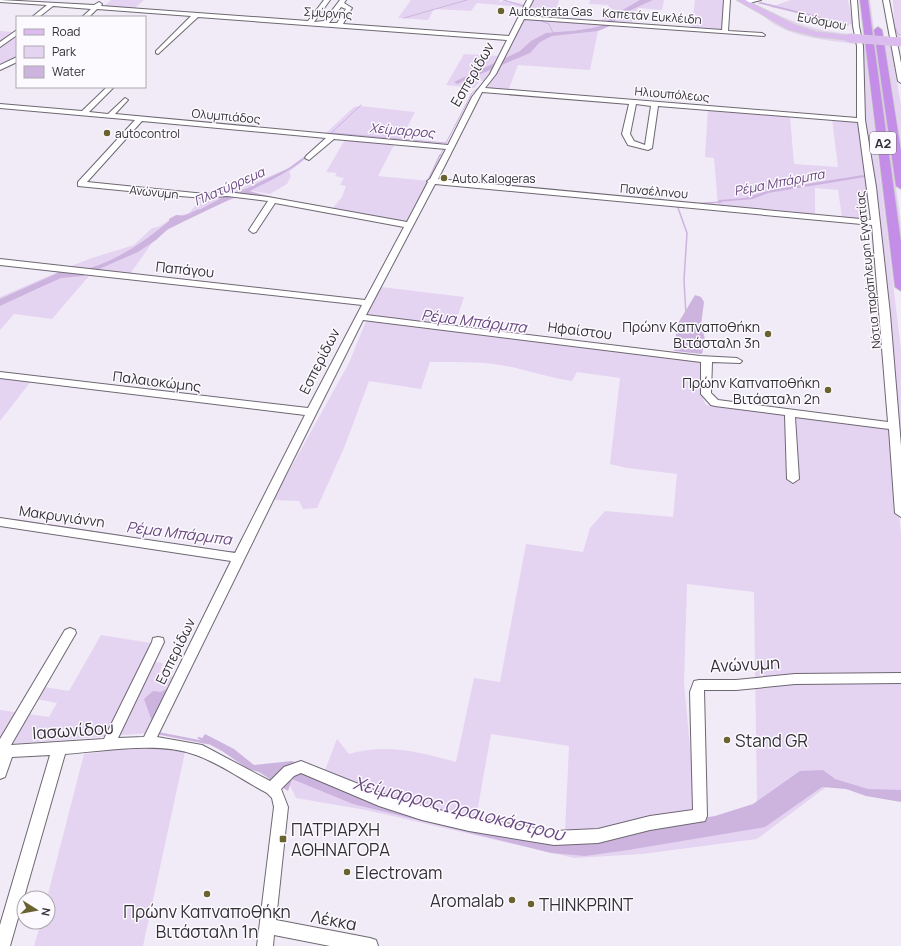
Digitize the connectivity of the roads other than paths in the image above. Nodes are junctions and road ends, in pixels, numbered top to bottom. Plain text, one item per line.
1 (0, 0) edge
2 (104, 0) edge
3 (327, 0) edge
4 (530, 0) edge
5 (727, 0) edge
6 (757, 0) edge
7 (850, 0) edge
8 (854, 0) edge
9 (864, 0) edge
10 (886, 0) edge
11 (744, 1) edge
12 (48, 2) edge
13 (341, 3) edge
14 (96, 7) junction
15 (758, 9) junction
16 (197, 14) junction
17 (36, 16) edge
18 (86, 16) edge
19 (521, 17) junction
20 (877, 23) dead end
21 (310, 24) junction
22 (321, 24) junction
23 (339, 25) junction
24 (856, 26) junction
25 (725, 32) junction
26 (16, 33) edge
27 (762, 35) dead end
28 (511, 38) junction
29 (901, 42) edge
30 (0, 45) edge
31 (158, 52) dead end
32 (0, 60) edge
33 (15, 60) edge
34 (0, 68) edge
35 (901, 78) edge
36 (110, 88) edge
37 (481, 90) junction
38 (125, 100) dead end
39 (633, 102) junction
40 (655, 103) junction
41 (0, 106) edge
42 (84, 113) junction
43 (110, 116) junction
44 (141, 118) junction
45 (861, 120) junction
46 (332, 136) junction
47 (451, 147) junction
48 (309, 158) dead end
49 (431, 181) junction
50 (901, 186) edge
51 (273, 200) junction
52 (875, 223) junction
53 (408, 225) junction
54 (253, 230) dead end
55 (0, 262) edge
56 (901, 287) edge
57 (367, 303) junction
58 (360, 317) junction
59 (703, 359) junction
60 (737, 361) dead end
61 (0, 375) edge
62 (311, 412) junction
63 (790, 413) junction
64 (894, 426) junction
65 (793, 479) dead end
66 (901, 513) edge
67 (0, 522) edge
68 (238, 558) junction
69 (70, 633) dead end
70 (158, 642) dead end
71 (901, 678) edge
72 (148, 742) junction
73 (110, 745) junction
74 (59, 749) junction
75 (2, 752) edge
76 (0, 773) edge
77 (272, 790) junction
78 (267, 926) junction
79 (2, 946) edge
80 (265, 946) edge
81 (370, 946) edge

1 - 12 street, Σμύρνης
2 - 14 street
3 - 21 street
4 - 19 street, Εσπερίδων
5 - 25 street
6 - 11 street
6 - 15 street
7 - 24 street, Νότια παράπλευρη Εγνατίας
8 - 24 street, Νότια παράπλευρη Εγνατίας
9 - 56 highway, Α2
10 - 35 street
11 - 15 main road, Ευόσμου
12 - 14 street, Σμύρνης
12 - 17 street
13 - 22 street
13 - 23 street
14 - 16 street, Σμύρνης
14 - 18 street
15 - 29 main road, Ευόσμου, bridge
16 - 21 street, Σμύρνης
16 - 31 street
19 - 25 street, Καπετάν Ευκλέιδη
19 - 28 street, Εσπερίδων
20 - 50 highway, Α2
21 - 22 street, Σμύρνης
22 - 23 street, Σμύρνης
23 - 28 street, Σμύρνης
24 - 45 street, Νότια παράπλευρη Εγνατίας
25 - 27 street, Καπετάν Ευκλέιδη
26 - 30 street
28 - 37 street, Εσπερίδων
32 - 33 street
33 - 34 street
36 - 42 street
37 - 39 street, Ηλιουπόλεως
37 - 47 street, Εσπερίδων
38 - 43 street
39 - 40 street, Ηλιουπόλεως
39 - 40 street
40 - 45 street, Ηλιουπόλεως
41 - 42 street, Ολυμπιάδος
42 - 43 street, Ολυμπιάδος
43 - 44 street, Ολυμπιάδος
44 - 46 street, Ολυμπιάδος
44 - 51 street, Ανώνυμη
45 - 52 street, Νότια παράπλευρη Εγνατίας
46 - 47 street, Ολυμπιάδος
46 - 48 street
47 - 49 street, Εσπερίδων
49 - 52 street, Πανσέληνου
49 - 53 street, Εσπερίδων
51 - 53 street, Ανώνυμη
51 - 54 street
52 - 64 street, Νότια παράπλευρη Εγνατίας
53 - 57 street, Εσπερίδων
55 - 57 street, Παπάγου
57 - 58 street, Εσπερίδων
58 - 59 street, Ηφαίστου
58 - 62 street, Εσπερίδων
59 - 60 street, Ηφαίστου
59 - 63 street
61 - 62 street, Παλαιοκώμης
62 - 68 street, Εσπερίδων
63 - 64 street
63 - 65 street
64 - 66 street, Νότια παράπλευρη Εγνατίας
67 - 68 street, Μακρυγιάννη
68 - 72 street, Εσπερίδων
69 - 75 street
70 - 73 street
71 - 77 street, Ανώνυμη
72 - 73 street, Ιασωνίδου
72 - 77 street, Ιασωνίδου
73 - 74 street, Ιασωνίδου
74 - 75 street, Ιασωνίδου
74 - 79 street
75 - 76 street
77 - 78 street
78 - 80 street
78 - 81 street, Λέκκα

